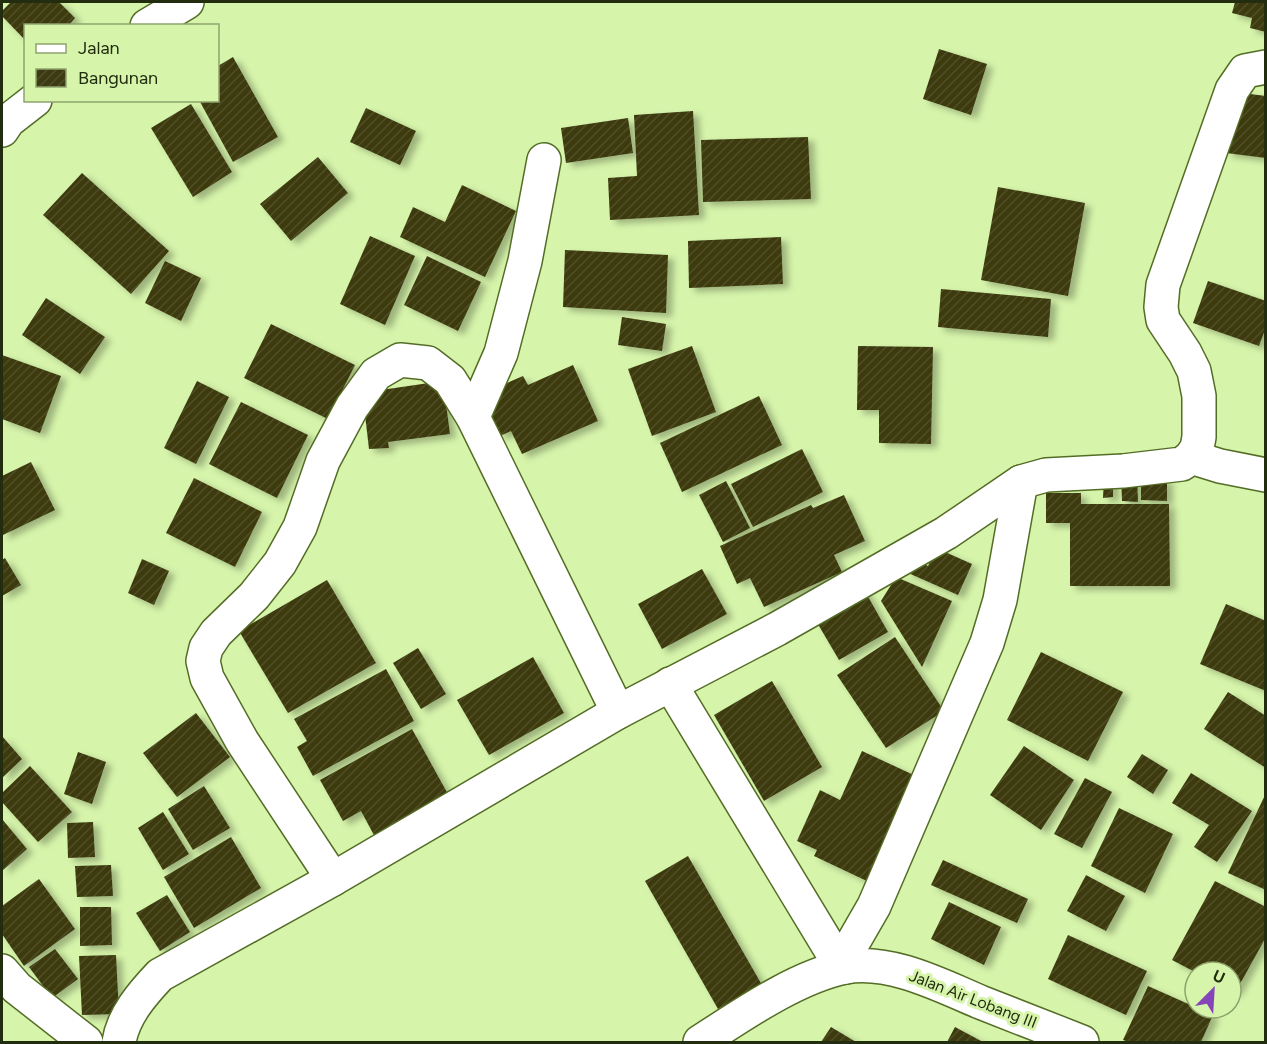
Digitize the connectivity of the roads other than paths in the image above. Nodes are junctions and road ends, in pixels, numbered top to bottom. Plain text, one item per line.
1 (187, 2) edge
2 (150, 24) edge
3 (1266, 67) edge
4 (32, 102) edge
5 (2, 130) edge
6 (544, 160) dead end
7 (473, 417) junction
8 (1191, 457) junction
9 (1266, 475) edge
10 (1021, 482) junction
11 (670, 684) junction
12 (618, 711) junction
13 (333, 879) junction
14 (843, 966) junction
15 (7, 986) edge
16 (86, 1042) edge
17 (119, 1042) edge
18 (700, 1042) edge
19 (1082, 1042) edge

1 - 2 street
3 - 8 street
4 - 5 street
6 - 7 street
7 - 12 street
7 - 13 street
8 - 9 street
8 - 10 street
10 - 11 street
10 - 14 street
11 - 12 street
11 - 14 street
12 - 13 street
13 - 17 street
14 - 18 street, Jalan Air Lobang III
14 - 19 street, Jalan Air Lobang III
15 - 16 street

